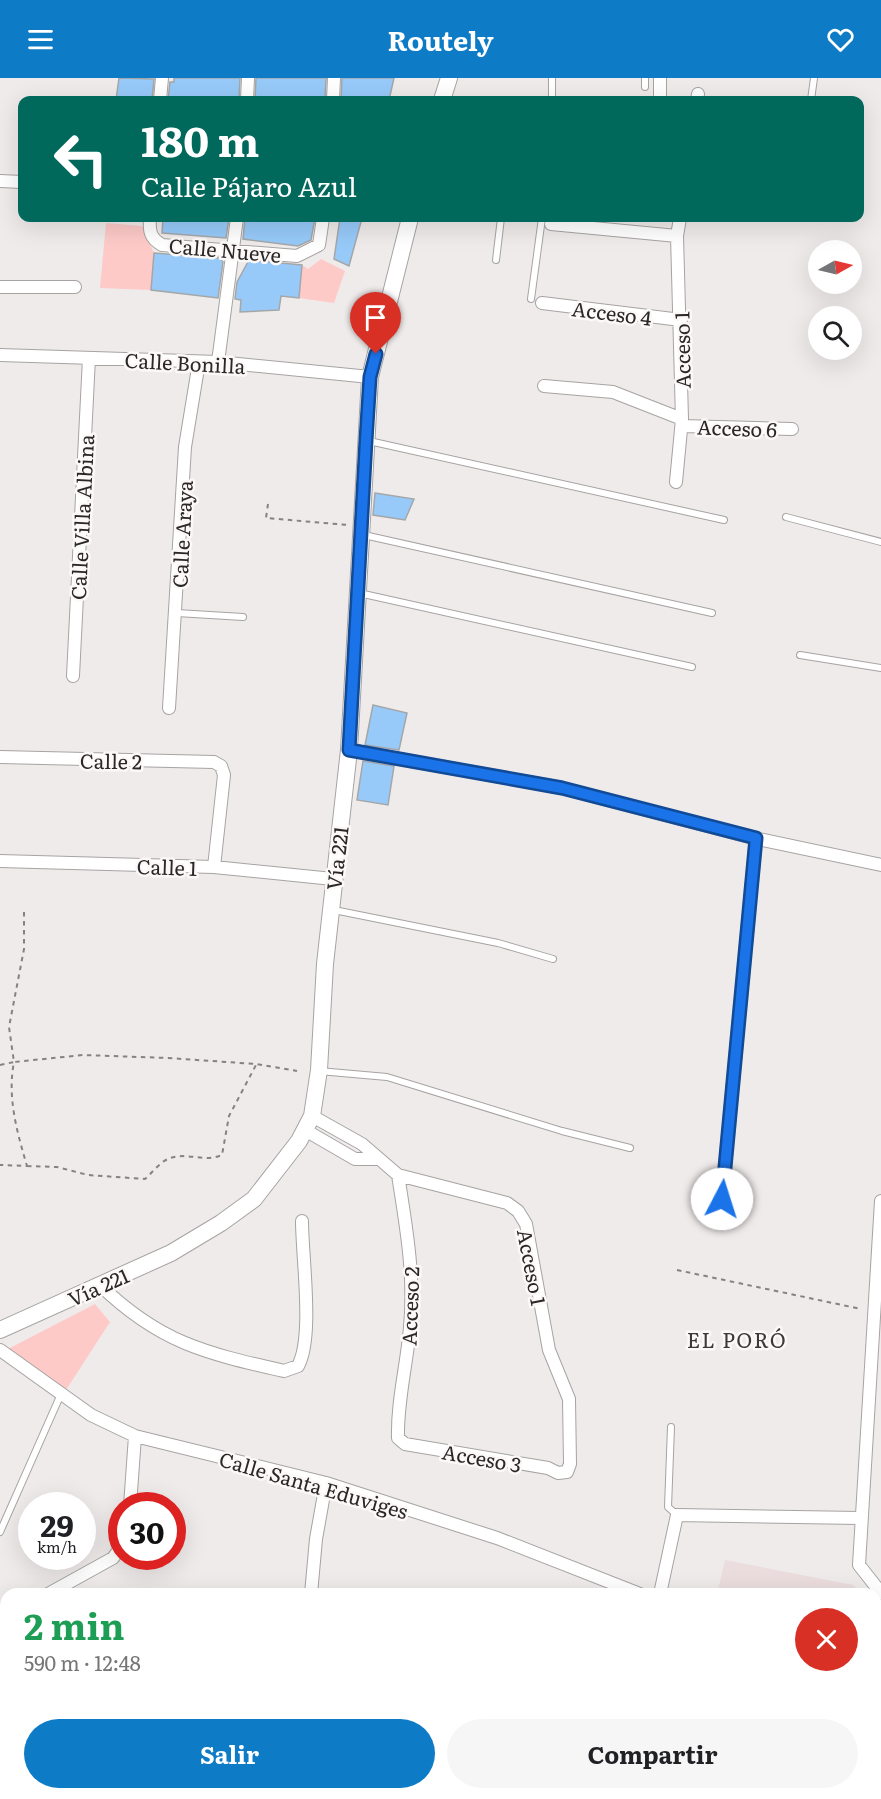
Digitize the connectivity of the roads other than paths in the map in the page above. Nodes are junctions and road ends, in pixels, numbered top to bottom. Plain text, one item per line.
1 (162, 78) edge
2 (248, 78) edge
3 (334, 78) edge
4 (449, 78) edge
5 (552, 78) edge
6 (645, 78) edge
7 (660, 78) edge
8 (814, 78) edge
9 (645, 87) dead end
10 (160, 96) edge
11 (247, 96) edge
12 (333, 96) edge
13 (443, 96) edge
14 (552, 96) edge
15 (660, 96) edge
16 (812, 96) edge
17 (0, 181) edge
18 (18, 182) edge
19 (150, 222) edge
20 (237, 222) edge
21 (322, 222) edge
22 (409, 222) edge
23 (501, 222) edge
24 (547, 222) edge
25 (556, 222) edge
26 (679, 222) edge
27 (677, 236) junction
28 (234, 250) junction
29 (496, 260) dead end
30 (0, 286) edge
31 (75, 287) dead end
32 (537, 301) joint
33 (681, 320) junction
34 (0, 355) edge
35 (89, 358) junction
36 (199, 362) junction
37 (218, 362) junction
38 (370, 377) junction
39 (544, 386) dead end
40 (682, 422) junction
41 (792, 429) dead end
42 (366, 440) junction
43 (676, 482) dead end
44 (786, 517) dead end
45 (724, 520) dead end
46 (360, 530) junction
47 (881, 542) edge
48 (357, 592) junction
49 (177, 613) junction
50 (712, 613) dead end
51 (243, 617) dead end
52 (800, 655) dead end
53 (692, 667) dead end
54 (881, 669) edge
55 (73, 676) dead end
56 (169, 708) dead end
57 (349, 750) junction
58 (0, 757) edge
59 (756, 838) junction
60 (0, 861) edge
61 (881, 866) edge
62 (214, 867) junction
63 (333, 879) junction
64 (330, 909) junction
65 (553, 959) dead end
66 (318, 1070) junction
67 (308, 1123) junction
68 (630, 1148) dead end
69 (398, 1175) junction
70 (722, 1199) dead end
71 (881, 1201) edge
72 (302, 1221) dead end
73 (100, 1285) junction
74 (0, 1330) edge
75 (0, 1350) edge
76 (61, 1394) junction
77 (671, 1427) dead end
78 (135, 1436) junction
79 (398, 1438) joint
80 (567, 1472) joint
81 (326, 1483) junction
82 (131, 1492) edge
83 (677, 1515) junction
84 (860, 1518) junction
85 (0, 1532) edge
86 (108, 1560) edge
87 (59, 1588) edge
88 (312, 1588) edge
89 (625, 1588) edge
90 (661, 1588) edge
91 (877, 1588) edge

1 - 10 street
2 - 11 street
3 - 12 street
4 - 13 main road
5 - 14 lane
6 - 9 lane
7 - 15 street
8 - 16 lane
17 - 18 street
19 - 28 street, Calle Nueve
20 - 28 street
21 - 28 street, Calle Nueve
22 - 38 main road, Vía 221
23 - 29 lane
24 - 32 lane
25 - 27 street
26 - 27 street, Acceso 1
27 - 33 street, Acceso 1
28 - 37 street
30 - 31 street
32 - 33 street, Acceso 4
33 - 40 street, Acceso 1
34 - 35 street, Calle Bonilla
35 - 36 street, Calle Bonilla
35 - 55 street, Calle Villa Albina
36 - 37 street, Calle Bonilla
36 - 49 street, Calle Araya
37 - 38 street, Calle Bonilla
38 - 42 main road, Vía 221
39 - 40 street, Acceso 6
40 - 41 street, Acceso 6
40 - 43 street, Acceso 1
42 - 45 lane
42 - 46 main road, Vía 221
44 - 47 lane
46 - 48 main road, Vía 221
46 - 50 lane
48 - 53 lane
48 - 57 main road, Vía 221
49 - 51 lane
49 - 56 street, Calle Araya
52 - 54 lane
57 - 59 street
57 - 63 main road, Vía 221
58 - 62 street, Calle 2
59 - 61 street
59 - 70 street
60 - 62 street, Calle 1
62 - 63 street, Calle 1
63 - 64 main road, Vía 221
64 - 65 lane
64 - 66 main road, Vía 221
66 - 67 main road, Vía 221
66 - 68 lane
67 - 69 street, Acceso 1
67 - 73 main road, Vía 221
69 - 79 street, Acceso 2
69 - 80 street, Acceso 1
71 - 84 street
72 - 73 street
73 - 74 main road, Vía 221
75 - 76 street, Calle Santa Eduviges
76 - 78 street, Calle Santa Eduviges
76 - 85 lane
77 - 83 lane
78 - 81 street, Calle Santa Eduviges
78 - 82 street
79 - 80 street, Acceso 3
81 - 88 street
81 - 89 street, Calle Santa Eduviges
83 - 84 street
83 - 90 street
84 - 91 street
86 - 87 street

